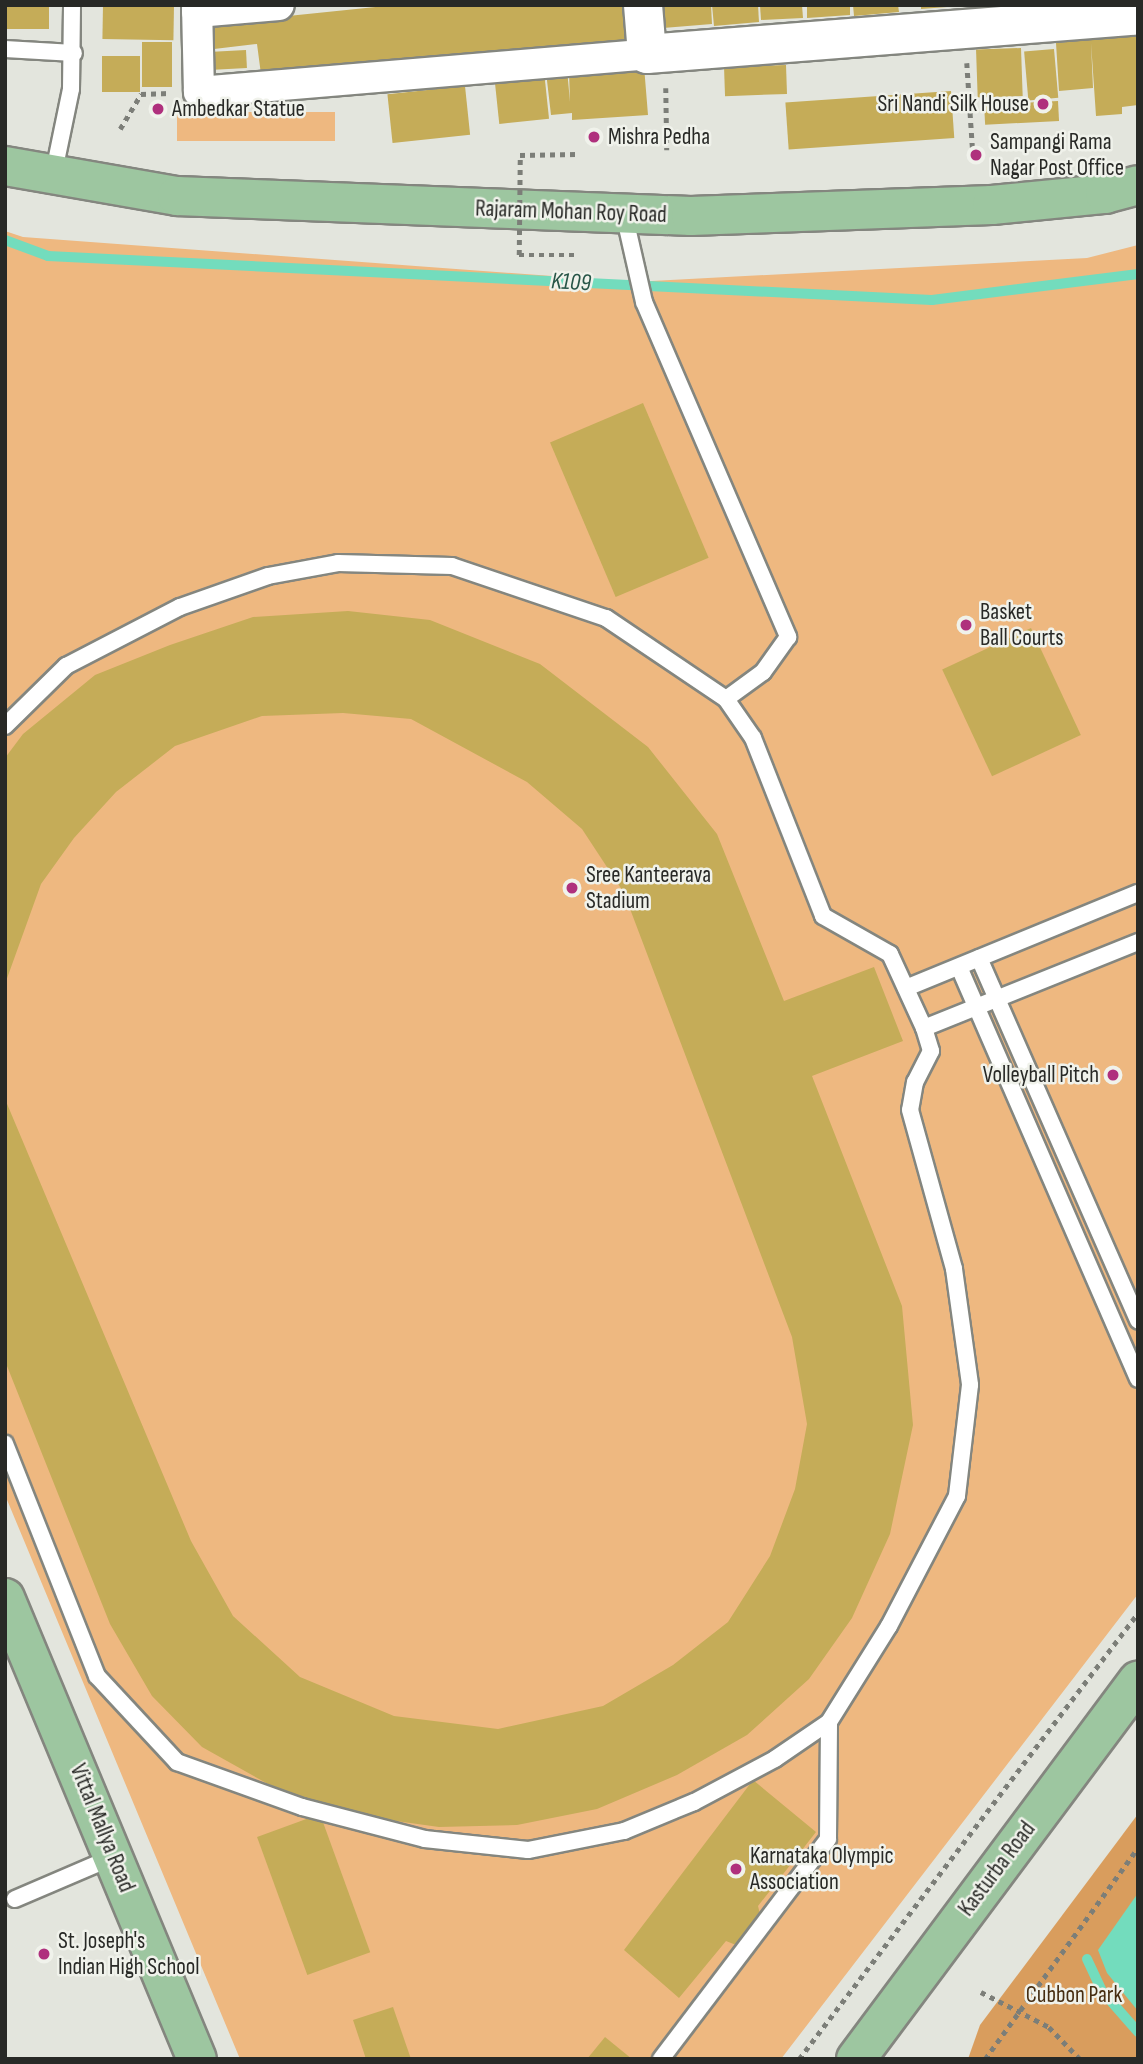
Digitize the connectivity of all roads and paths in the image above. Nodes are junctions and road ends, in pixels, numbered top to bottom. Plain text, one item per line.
1 (72, 5) edge
2 (279, 5) edge
3 (643, 5) edge
4 (197, 9) edge
5 (1138, 15) edge
6 (964, 17) edge
7 (5, 49) edge
8 (74, 53) junction
9 (656, 53) junction
10 (141, 94) dead end
11 (120, 129) dead end
12 (667, 150) dead end
13 (973, 153) dead end
14 (577, 155) dead end
15 (5, 166) edge
16 (52, 177) junction
17 (1138, 185) edge
18 (624, 214) junction
19 (578, 255) dead end
20 (726, 699) junction
21 (5, 726) edge
22 (1138, 893) edge
23 (1138, 942) edge
24 (979, 958) junction
25 (959, 967) junction
26 (906, 988) junction
27 (997, 998) junction
28 (976, 1009) junction
29 (924, 1028) junction
30 (1138, 1321) edge
31 (1138, 1379) edge
32 (5, 1444) edge
33 (5, 1598) edge
34 (1138, 1613) edge
35 (1138, 1680) edge
36 (829, 1722) junction
37 (1138, 1847) edge
38 (113, 1857) junction
39 (15, 1899) dead end
40 (981, 1992) dead end
41 (1019, 2011) junction
42 (197, 2059) edge
43 (661, 2059) edge
44 (799, 2059) edge
45 (856, 2059) edge
46 (985, 2059) edge
47 (1080, 2059) edge

1 - 8 lane
2 - 4 street
3 - 9 street
4 - 9 street
5 - 6 street
6 - 9 street
6 - 13 path
7 - 8 lane
8 - 16 lane
9 - 12 path
10 - 11 path
14 - 19 path, bridge
15 - 16 main road, Rajaram Mohan Roy Road
16 - 18 main road, Rajaram Mohan Roy Road
17 - 18 main road, Rajaram Mohan Roy Road
18 - 20 lane
20 - 21 lane
20 - 26 lane
22 - 24 lane
23 - 27 lane
24 - 25 lane
24 - 27 lane
25 - 26 lane
25 - 28 lane
26 - 29 lane
27 - 28 lane
27 - 30 lane
28 - 29 lane
28 - 31 lane
29 - 36 lane
32 - 36 lane
33 - 38 main road, Vittal Mallya Road
34 - 44 path
35 - 45 main road, Kasturba Road
36 - 43 lane
37 - 41 path
38 - 39 lane
38 - 42 main road, Vittal Mallya Road
40 - 41 path
41 - 46 path
41 - 47 path

